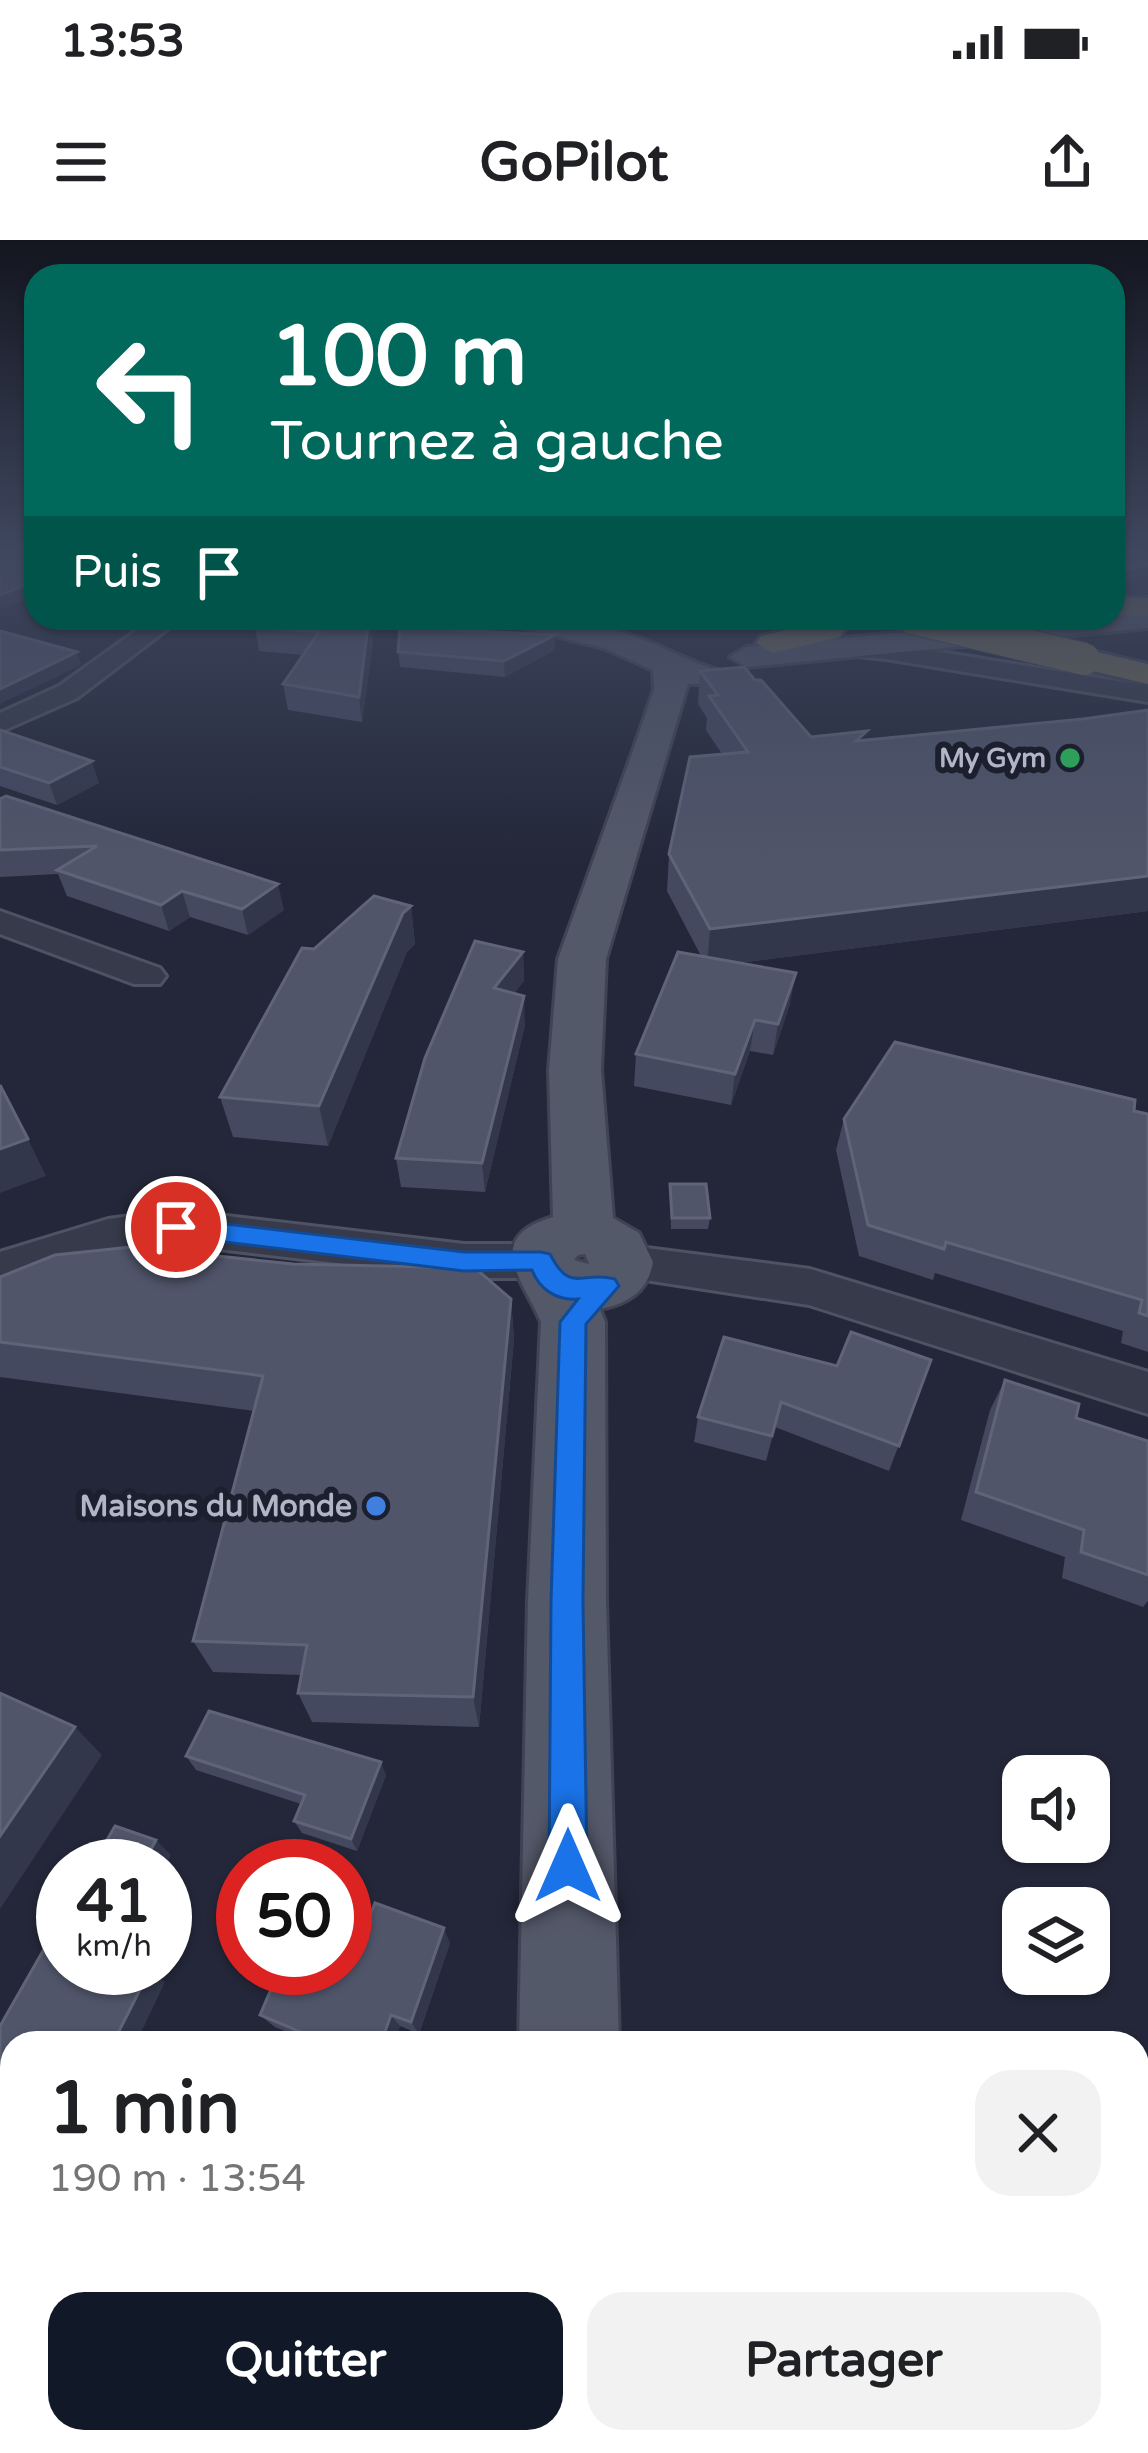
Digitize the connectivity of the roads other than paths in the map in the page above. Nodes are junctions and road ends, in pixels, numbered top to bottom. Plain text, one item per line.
1 (119, 655) edge
2 (694, 655) edge
3 (713, 655) edge
4 (749, 655) edge
5 (912, 655) edge
6 (1113, 655) edge
7 (705, 657) junction
8 (1148, 674) edge
9 (1148, 694) edge
10 (0, 724) edge
11 (5, 928) edge
12 (147, 976) dead end
13 (0, 1271) edge
14 (581, 1274) junction
15 (1148, 1393) edge
16 (569, 2031) edge

1 - 10 street
2 - 7 main road
3 - 7 main road
4 - 7 main road
5 - 9 street
6 - 8 highway
7 - 14 main road
11 - 12 street
13 - 14 street
14 - 15 street
14 - 16 main road

